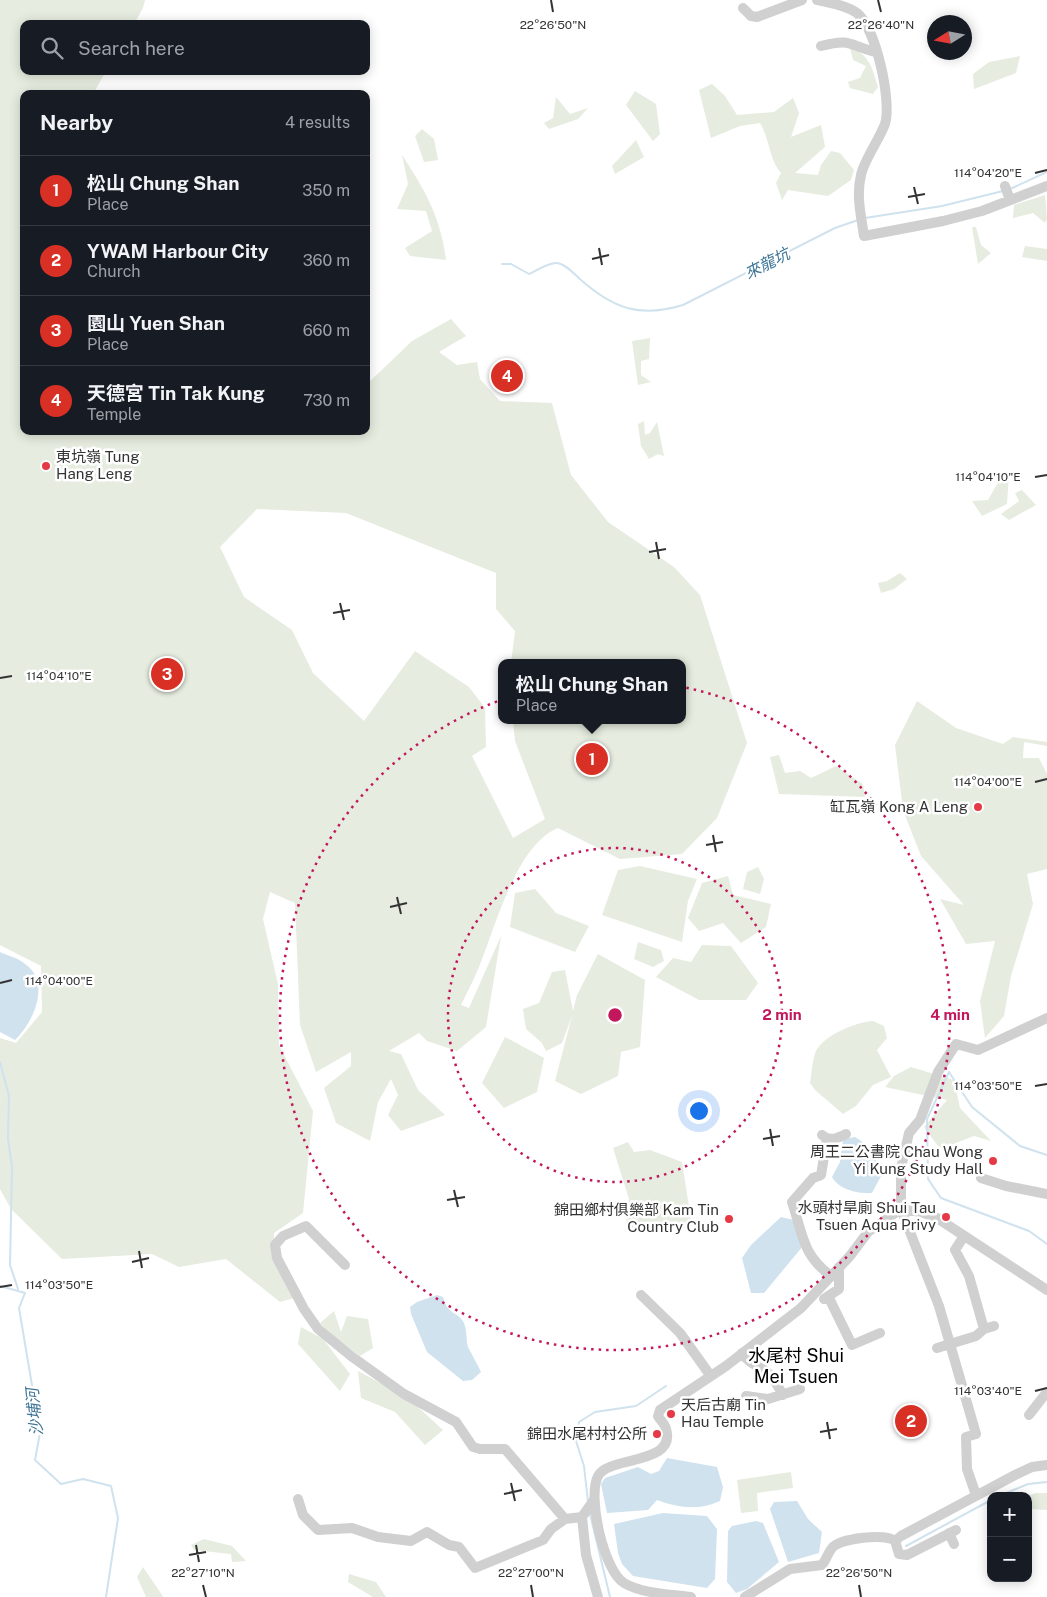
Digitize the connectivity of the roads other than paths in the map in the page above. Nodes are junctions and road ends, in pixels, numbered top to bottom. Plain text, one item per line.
1 (802, 0) edge
2 (817, 0) edge
3 (743, 8) dead end
4 (821, 46) dead end
5 (875, 52) junction
6 (1005, 186) dead end
7 (1047, 186) edge
8 (1010, 200) junction
9 (1047, 1018) edge
10 (846, 1134) dead end
11 (981, 1178) dead end
12 (1047, 1194) edge
13 (901, 1209) junction
14 (964, 1236) junction
15 (345, 1265) dead end
16 (839, 1267) junction
17 (831, 1276) junction
18 (1047, 1290) edge
19 (641, 1295) dead end
20 (880, 1332) dead end
21 (949, 1344) junction
22 (938, 1348) dead end
23 (742, 1353) junction
24 (710, 1376) junction
25 (800, 1389) dead end
26 (1047, 1392) edge
27 (783, 1395) junction
28 (746, 1396) dead end
29 (1029, 1415) dead end
30 (1047, 1465) edge
31 (976, 1495) junction
32 (298, 1500) dead end
33 (594, 1500) junction
34 (584, 1514) junction
35 (565, 1519) junction
36 (896, 1542) junction
37 (954, 1544) dead end
38 (598, 1597) edge
39 (691, 1597) edge
40 (745, 1597) edge

1 - 3 street
2 - 5 street
4 - 5 street
5 - 8 street
6 - 8 street
7 - 8 street
9 - 13 street
10 - 17 street
11 - 12 street
13 - 14 street
13 - 16 street
13 - 21 street
14 - 18 street
14 - 21 street
15 - 35 street
16 - 17 street
16 - 20 street
17 - 23 street
19 - 24 street
21 - 22 street
21 - 31 street
23 - 24 street
23 - 27 street
24 - 33 street
25 - 27 street
26 - 29 street
27 - 28 street
30 - 31 street
31 - 36 street
32 - 35 street
33 - 34 street
33 - 39 street
34 - 35 street
34 - 38 street
36 - 37 street
36 - 40 street

